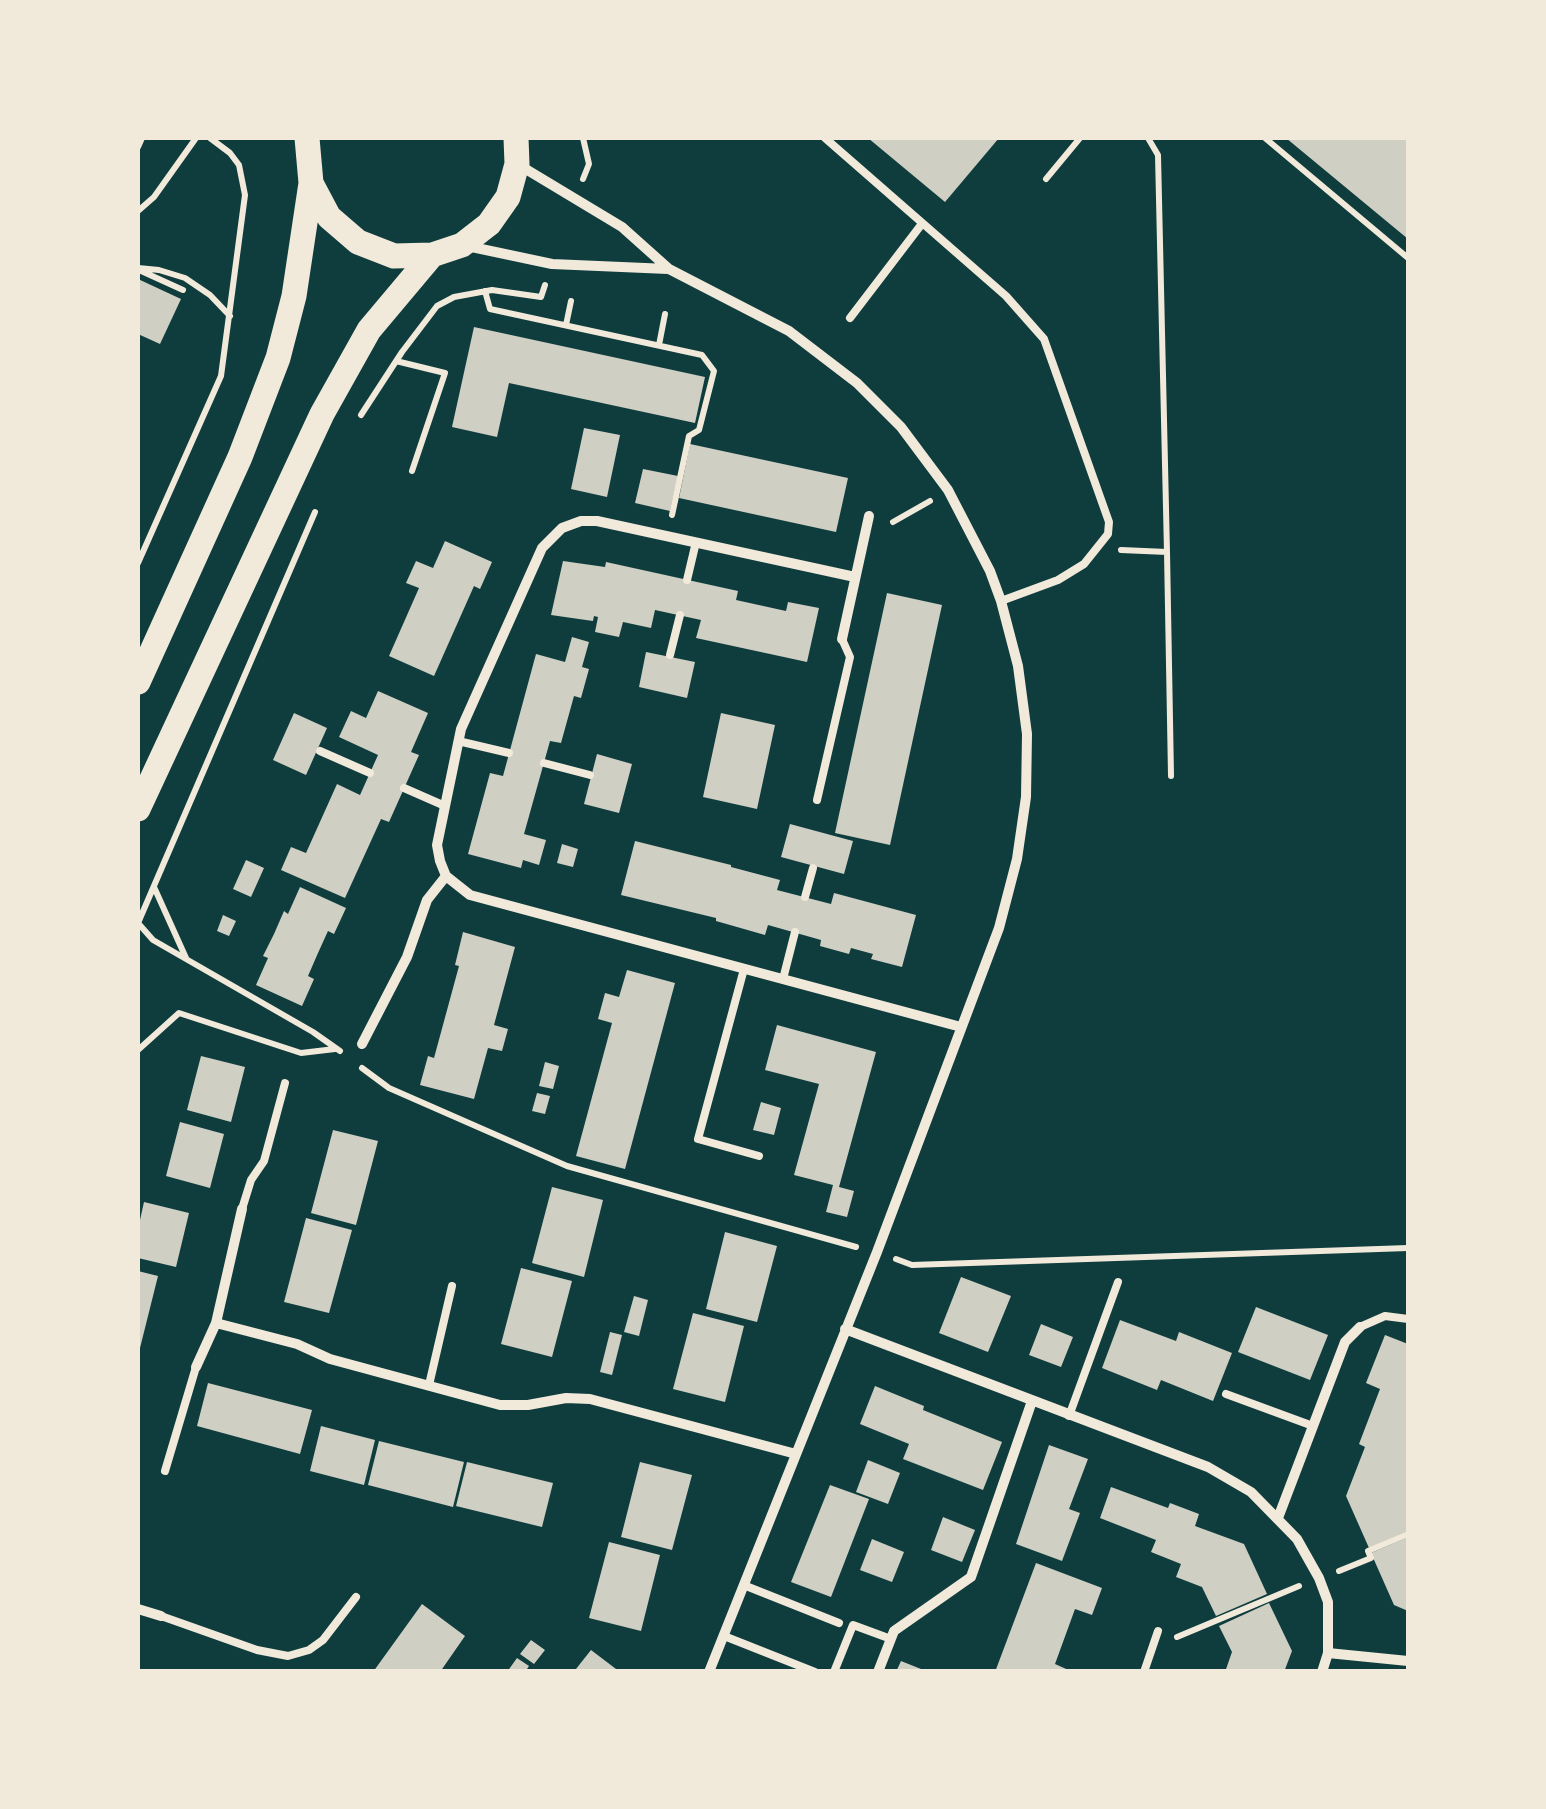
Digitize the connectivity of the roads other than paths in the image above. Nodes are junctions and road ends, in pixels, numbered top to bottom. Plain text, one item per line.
1 (307, 138) edge
2 (516, 138) edge
3 (825, 138) edge
4 (517, 164) junction
5 (311, 183) junction
6 (921, 225) junction
7 (462, 245) junction
8 (432, 256) junction
9 (669, 269) junction
10 (850, 318) dead end
11 (868, 516) dead end
12 (696, 542) junction
13 (855, 577) junction
14 (687, 580) dead end
15 (1001, 601) junction
16 (680, 615) dead end
17 (842, 640) joint
18 (670, 656) dead end
19 (138, 682) edge
20 (458, 741) junction
21 (320, 751) dead end
22 (509, 753) dead end
23 (544, 763) dead end
24 (370, 773) dead end
25 (590, 774) dead end
26 (404, 788) dead end
27 (816, 800) dead end
28 (445, 806) junction
29 (138, 808) edge
30 (813, 868) dead end
31 (446, 876) junction
32 (805, 897) dead end
33 (795, 932) dead end
34 (744, 968) junction
35 (783, 979) junction
36 (960, 1028) junction
37 (362, 1044) dead end
38 (285, 1083) dead end
39 (758, 1156) dead end
40 (242, 1209) joint
41 (1118, 1282) dead end
42 (452, 1286) dead end
43 (1408, 1319) edge
44 (216, 1323) junction
45 (1360, 1326) joint
46 (844, 1329) junction
47 (196, 1367) joint
48 (429, 1385) junction
49 (1226, 1394) dead end
50 (1032, 1401) junction
51 (1069, 1416) junction
52 (1313, 1426) junction
53 (796, 1454) junction
54 (164, 1470) dead end
55 (1278, 1518) junction
56 (746, 1586) junction
57 (356, 1597) dead end
58 (138, 1610) edge
59 (161, 1616) joint
60 (839, 1623) dead end
61 (1158, 1632) dead end
62 (724, 1636) junction
63 (890, 1640) junction
64 (1328, 1653) junction
65 (1408, 1660) edge
66 (709, 1672) edge
67 (815, 1672) edge
68 (834, 1672) edge
69 (878, 1672) edge
70 (1144, 1672) edge
71 (1322, 1672) edge

1 - 5 main road
2 - 4 main road
3 - 6 lane
4 - 7 main road
4 - 9 street
5 - 8 main road
5 - 19 main road
6 - 10 lane
6 - 15 lane
7 - 8 main road
7 - 9 street
8 - 29 main road
9 - 15 street
11 - 13 street
12 - 13 street
12 - 14 lane
12 - 20 street
13 - 17 street
15 - 36 street
16 - 18 lane
17 - 27 lane
20 - 22 lane
20 - 28 street
21 - 24 lane
23 - 25 lane
26 - 28 lane
28 - 31 street
30 - 32 lane
31 - 34 street
31 - 37 street
33 - 35 lane
34 - 35 street
34 - 39 lane
35 - 36 street
36 - 46 street
38 - 40 lane
40 - 44 street
41 - 51 lane
42 - 48 lane
43 - 45 lane
44 - 47 street
44 - 48 street
45 - 52 street
46 - 50 street
46 - 53 street
47 - 54 lane
48 - 53 street
49 - 52 lane
50 - 51 street
50 - 63 street
51 - 55 street
52 - 55 street
53 - 56 street
55 - 64 street
56 - 60 lane
56 - 62 street
57 - 59 lane
58 - 59 street
61 - 70 lane
62 - 66 street
62 - 67 lane
63 - 68 lane
63 - 69 street
64 - 65 street
64 - 71 street

